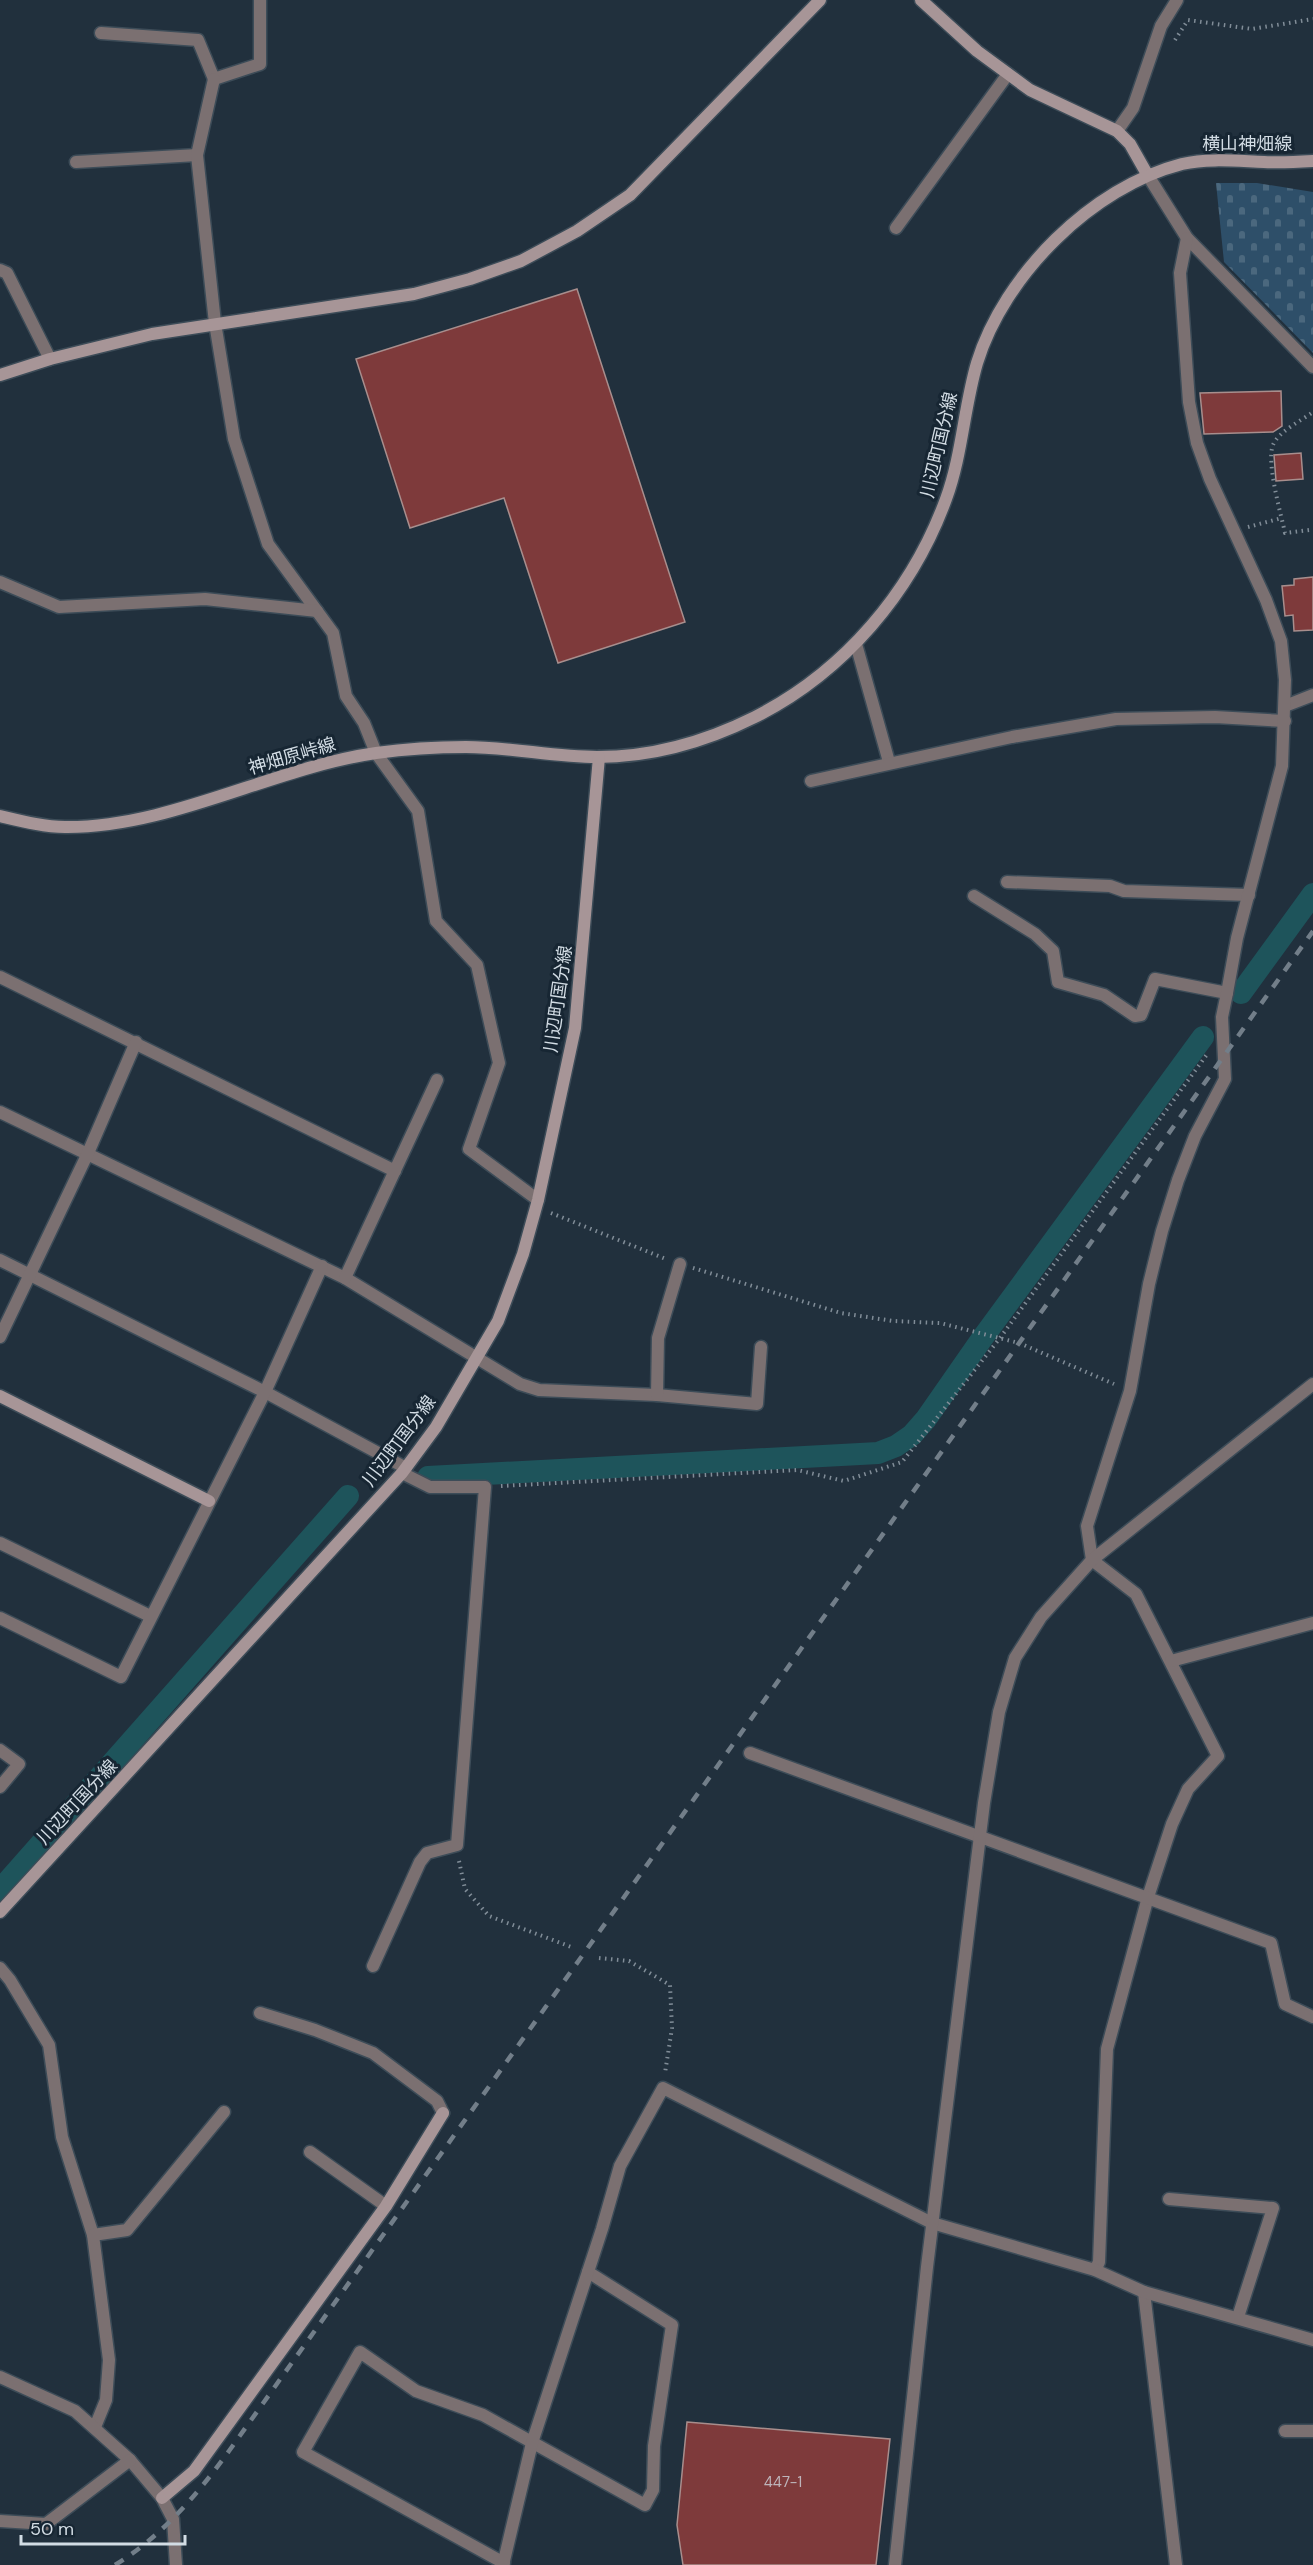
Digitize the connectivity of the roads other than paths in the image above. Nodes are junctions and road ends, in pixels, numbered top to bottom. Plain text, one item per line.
1 (260, 0) edge
2 (820, 0) edge
3 (921, 0) edge
4 (1177, 0) edge
5 (101, 33) dead end
6 (1008, 74) junction
7 (214, 79) junction
8 (1117, 131) junction
9 (197, 155) junction
10 (1313, 161) edge
11 (76, 162) dead end
12 (1147, 174) junction
13 (896, 228) dead end
14 (1187, 238) junction
15 (0, 270) edge
16 (215, 323) junction
17 (50, 359) junction
18 (1313, 367) edge
19 (0, 375) edge
20 (0, 582) edge
21 (317, 611) junction
22 (856, 644) junction
23 (1313, 695) edge
24 (1285, 706) junction
25 (1285, 721) junction
26 (376, 753) junction
27 (599, 757) junction
28 (889, 762) junction
29 (811, 781) dead end
30 (0, 816) edge
31 (1007, 882) dead end
32 (1249, 895) junction
33 (974, 896) dead end
34 (0, 976) edge
35 (1227, 993) junction
36 (136, 1042) junction
37 (437, 1080) dead end
38 (0, 1112) edge
39 (88, 1153) junction
40 (395, 1171) junction
41 (538, 1200) junction
42 (0, 1260) edge
43 (680, 1264) road end
44 (322, 1266) junction
45 (29, 1275) junction
46 (345, 1278) junction
47 (0, 1337) edge
48 (761, 1347) dead end
49 (477, 1360) junction
50 (1313, 1384) edge
51 (264, 1392) junction
52 (657, 1395) junction
53 (0, 1396) edge
54 (404, 1470) junction
55 (209, 1501) junction
56 (0, 1543) edge
57 (1092, 1560) junction
58 (150, 1617) junction
59 (0, 1618) edge
60 (1313, 1623) edge
61 (1171, 1661) junction
62 (0, 1750) edge
63 (750, 1753) dead end
64 (0, 1787) edge
65 (981, 1839) junction
66 (1148, 1897) junction
67 (0, 1912) edge
68 (372, 1966) dead end
69 (0, 1968) edge
70 (5, 1983) edge
71 (260, 2013) dead end
72 (1313, 2017) edge
73 (224, 2112) dead end
74 (310, 2152) dead end
75 (1168, 2199) dead end
76 (386, 2206) junction
77 (932, 2223) junction
78 (93, 2235) junction
79 (1095, 2270) junction
80 (588, 2271) junction
81 (1144, 2292) junction
82 (1238, 2318) junction
83 (1313, 2340) edge
84 (0, 2377) edge
85 (95, 2427) junction
86 (1313, 2430) edge
87 (1285, 2431) dead end
88 (532, 2443) junction
89 (130, 2460) junction
90 (162, 2498) junction
91 (0, 2521) edge
92 (503, 2564) edge
93 (176, 2565) edge
94 (895, 2565) edge
95 (1176, 2565) edge

1 - 7 street
2 - 16 street
3 - 6 street
4 - 8 street
5 - 7 street
6 - 8 street
6 - 13 street
7 - 9 street
8 - 12 street
9 - 11 street
9 - 16 street
10 - 12 street, 横山神畑線
12 - 14 street
12 - 22 street, 川辺町国分線
14 - 18 street
14 - 24 street
15 - 17 street
16 - 17 street
16 - 21 street
17 - 19 street
20 - 21 street
21 - 26 street
22 - 27 street, 川辺町国分線
22 - 28 street
23 - 24 street
24 - 25 street
25 - 28 street
25 - 32 street
26 - 27 street, 神畑原峠線
26 - 30 street, 神畑原峠線
26 - 41 street
27 - 41 street, 川辺町国分線
28 - 29 street
31 - 32 street
32 - 35 street
33 - 35 street
34 - 36 street
35 - 57 street
36 - 39 street
36 - 40 street
37 - 40 street
38 - 39 street
39 - 44 street
39 - 45 street
40 - 46 street
41 - 49 street, 川辺町国分線
42 - 45 street
43 - 52 street
44 - 46 street
44 - 51 street
45 - 47 street
45 - 51 street
46 - 49 street
48 - 52 street
49 - 52 street
49 - 54 street, 川辺町国分線
50 - 57 street
51 - 54 street
51 - 55 street
53 - 55 street
54 - 67 street, 川辺町国分線
54 - 68 street
55 - 58 street
56 - 58 street
57 - 61 street
57 - 65 street
58 - 59 street
60 - 61 street
61 - 66 street
62 - 64 street
63 - 65 street
65 - 66 street
65 - 77 street
66 - 72 street
66 - 79 street
69 - 70 street
70 - 78 street
71 - 76 street
73 - 78 street
74 - 76 street
75 - 82 street
76 - 90 street
77 - 79 street
77 - 80 street
77 - 94 street
78 - 85 street
79 - 81 street
80 - 88 street
80 - 88 street
81 - 82 street
81 - 95 street
82 - 83 street
84 - 85 street
85 - 89 street
86 - 87 street
88 - 92 street
88 - 92 street
89 - 90 street
89 - 91 street
90 - 93 street

